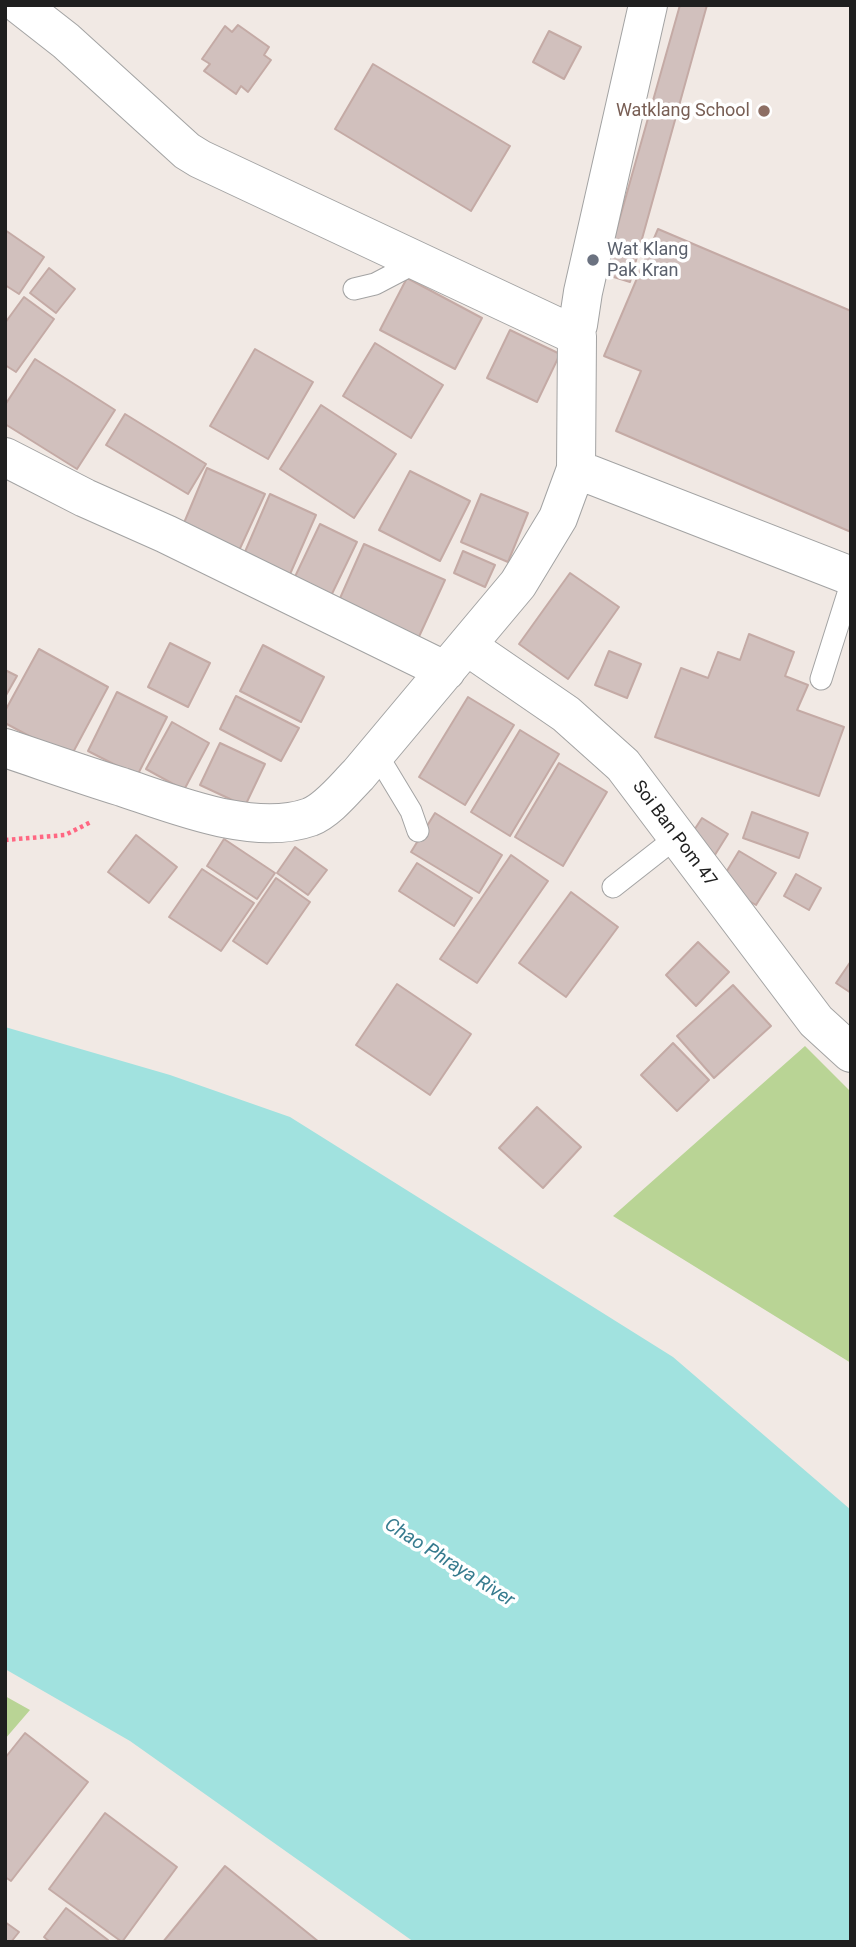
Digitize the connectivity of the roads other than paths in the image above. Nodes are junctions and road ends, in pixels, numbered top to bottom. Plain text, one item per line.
1 (20, 5) edge
2 (648, 5) edge
3 (419, 261) junction
4 (355, 289) dead end
5 (578, 331) junction
6 (5, 457) edge
7 (576, 469) junction
8 (851, 576) edge
9 (851, 584) edge
10 (456, 659) junction
11 (821, 679) dead end
12 (5, 748) edge
13 (376, 753) junction
14 (418, 831) dead end
15 (678, 836) junction
16 (613, 887) dead end
17 (851, 1054) edge

1 - 3 street
2 - 5 street
3 - 4 lane
3 - 5 street
5 - 7 street
6 - 10 street, Soi Ban Pom 47
7 - 8 street
7 - 10 street
9 - 11 lane
10 - 13 street
10 - 15 street, Soi Ban Pom 47
12 - 13 street
13 - 14 lane
15 - 16 lane
15 - 17 street, Soi Ban Pom 47

